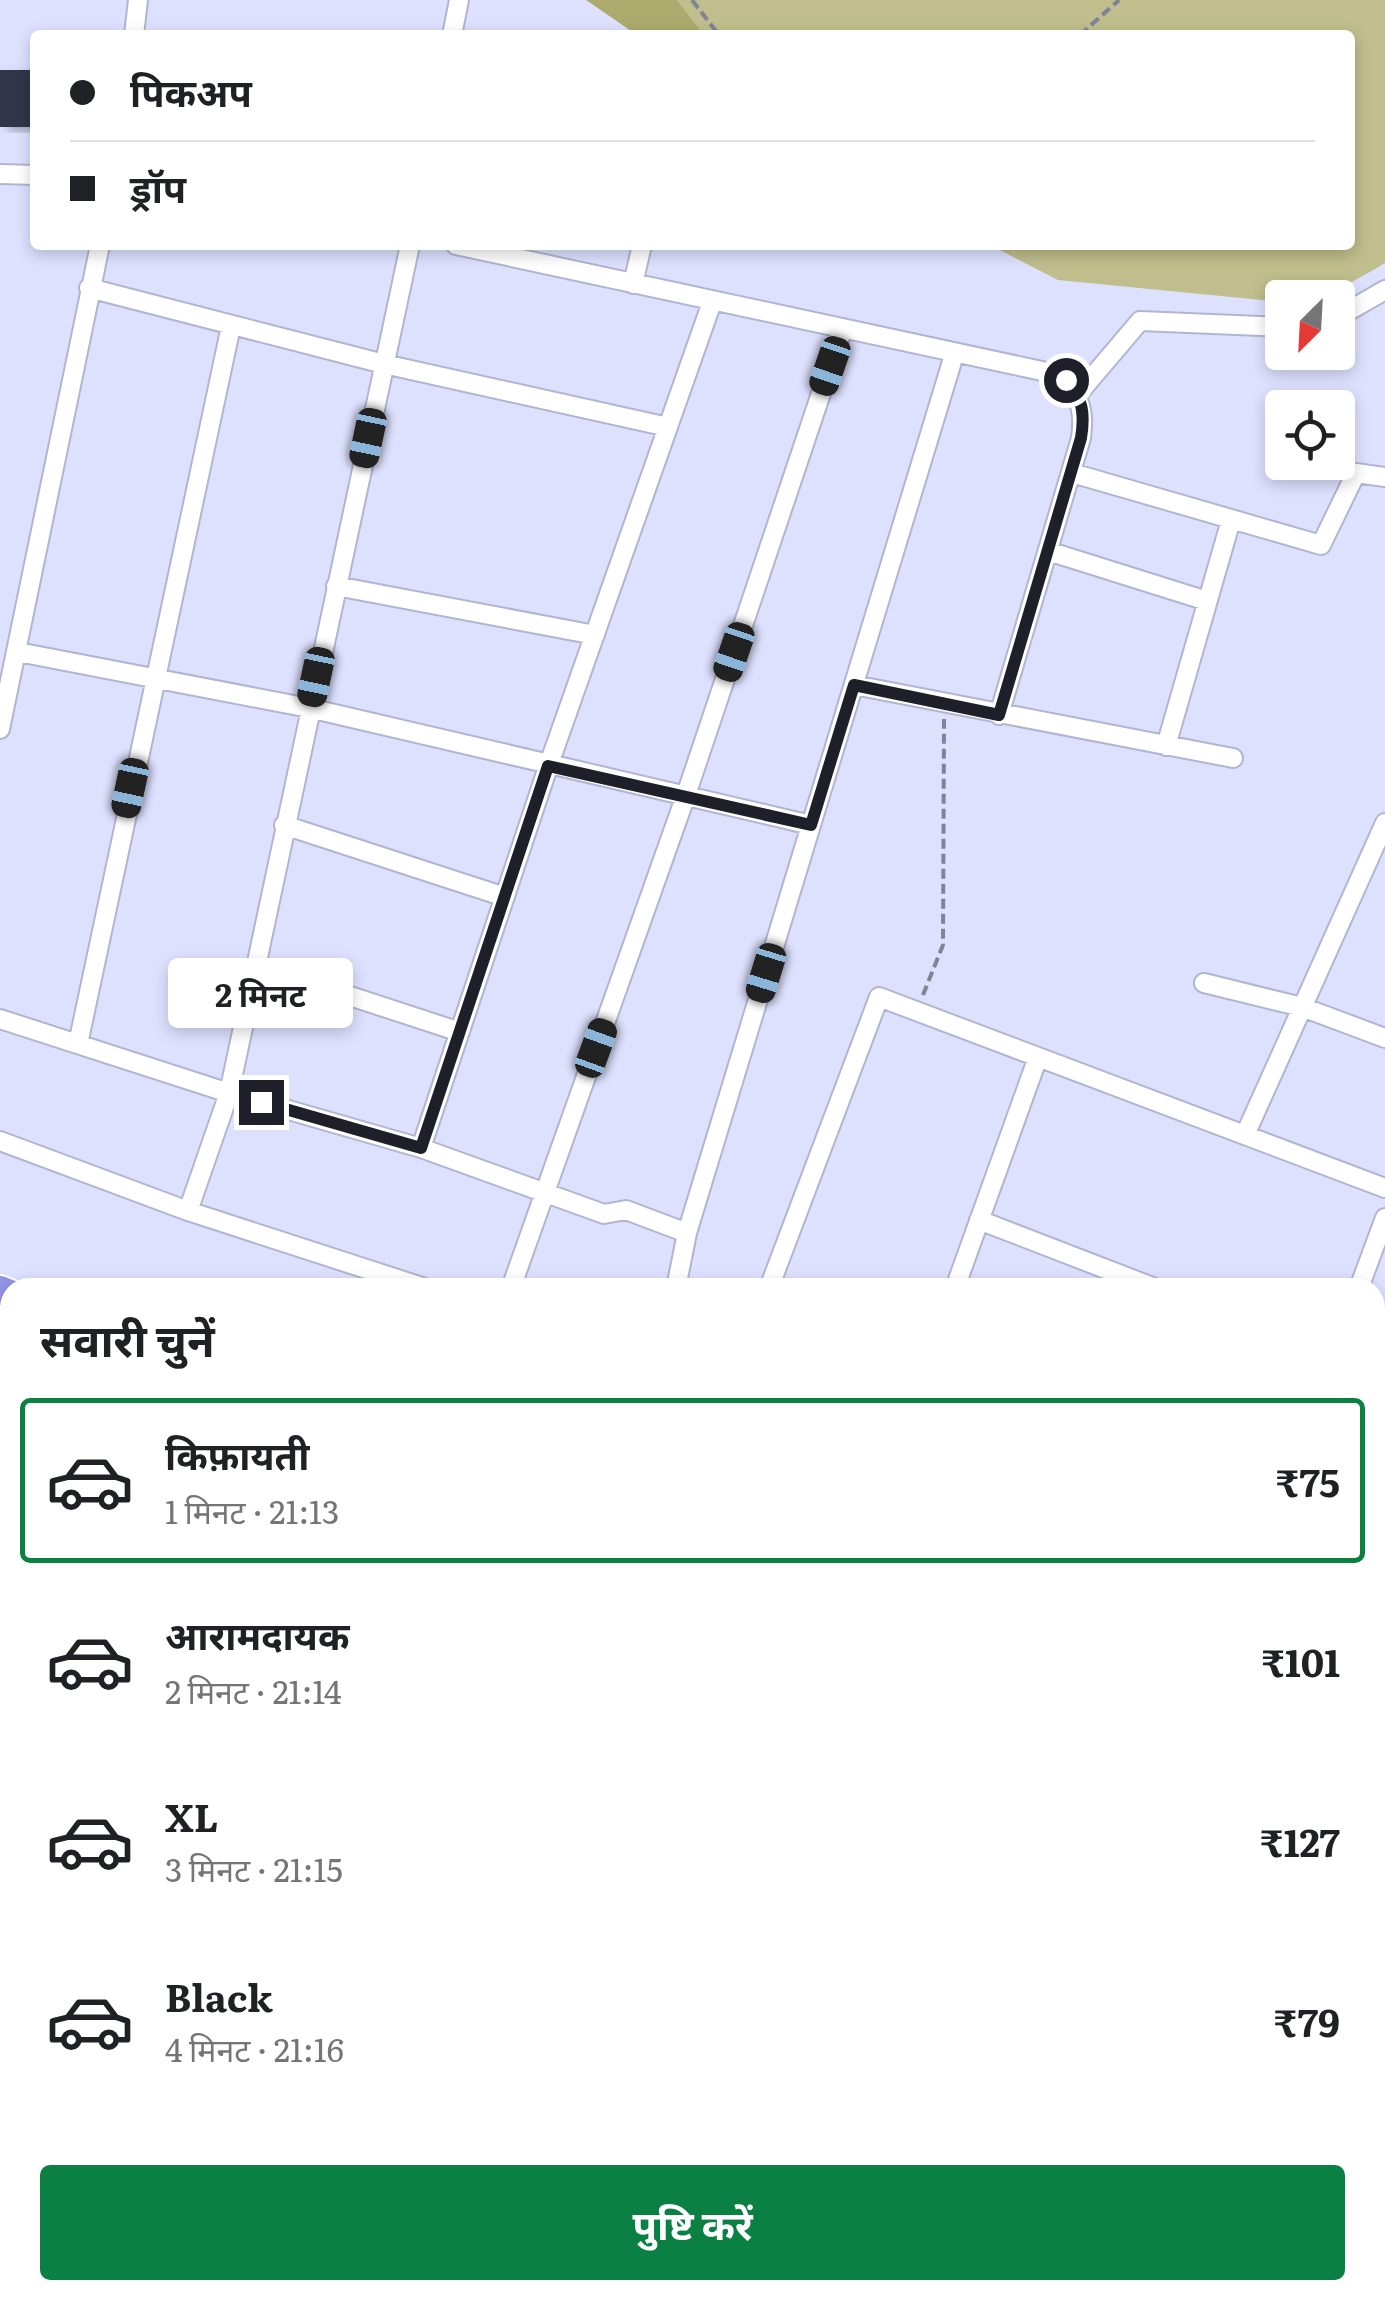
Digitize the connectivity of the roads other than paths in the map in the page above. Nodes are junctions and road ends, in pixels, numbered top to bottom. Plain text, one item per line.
1 (138, 0) edge
2 (459, 0) edge
3 (135, 30) edge
4 (453, 30) edge
5 (0, 174) edge
6 (30, 175) edge
7 (99, 250) edge
8 (409, 250) edge
9 (479, 250) edge
10 (641, 250) edge
11 (634, 284) junction
12 (89, 288) junction
13 (1385, 290) edge
14 (712, 302) junction
15 (1355, 307) edge
16 (230, 326) junction
17 (1265, 326) edge
18 (842, 330) junction
19 (954, 354) junction
20 (384, 364) junction
21 (1078, 394) junction
22 (668, 427) junction
23 (1072, 472) junction
24 (1385, 476) edge
25 (1230, 520) junction
26 (1048, 550) junction
27 (336, 586) junction
28 (1207, 601) junction
29 (594, 635) junction
30 (18, 652) junction
31 (152, 678) junction
32 (854, 685) junction
33 (309, 708) junction
34 (999, 715) junction
35 (0, 730) edge
36 (1166, 746) junction
37 (1233, 758) dead end
38 (548, 766) junction
39 (686, 796) junction
40 (1385, 823) edge
41 (284, 825) junction
42 (811, 825) junction
43 (504, 898) junction
44 (256, 965) junction
45 (1204, 983) dead end
46 (1302, 1007) junction
47 (0, 1019) edge
48 (460, 1032) junction
49 (1385, 1038) edge
50 (78, 1044) junction
51 (1038, 1057) junction
52 (229, 1093) junction
53 (1245, 1135) junction
54 (0, 1141) edge
55 (421, 1148) junction
56 (1385, 1188) edge
57 (545, 1193) junction
58 (188, 1211) junction
59 (1385, 1218) edge
60 (979, 1220) junction
61 (687, 1232) junction
62 (395, 1278) edge
63 (515, 1278) edge
64 (678, 1278) edge
65 (773, 1278) edge
66 (959, 1278) edge
67 (1129, 1278) edge
68 (1363, 1278) edge

1 - 3 street
2 - 4 street
5 - 6 street
7 - 12 street
8 - 20 street
9 - 11 street
10 - 11 street
11 - 14 street
12 - 16 street
12 - 30 street
13 - 15 street
14 - 18 street
14 - 22 street
16 - 20 street
16 - 31 street
17 - 21 street
18 - 19 street
18 - 39 street
19 - 21 street
19 - 32 street
20 - 22 street
20 - 27 street
21 - 23 street
22 - 29 street
23 - 25 street
23 - 26 street
24 - 25 street
25 - 28 street
26 - 28 street
26 - 34 street
27 - 29 street
27 - 33 street
28 - 36 street
29 - 38 street
30 - 31 street
30 - 35 street
31 - 33 street
31 - 50 street
32 - 34 street
32 - 42 street
33 - 38 street
33 - 41 street
34 - 36 street
36 - 37 street
38 - 39 street
38 - 43 street
39 - 42 street
39 - 57 street
40 - 46 street
41 - 43 street
41 - 44 street
42 - 61 street
43 - 48 street
44 - 48 street
44 - 52 street
45 - 46 street
46 - 49 street
46 - 53 street
47 - 50 street
48 - 55 street
50 - 52 street
51 - 53 street
51 - 60 street
51 - 65 street
52 - 55 street
52 - 58 street
53 - 56 street
54 - 58 street
55 - 57 street
57 - 61 street
57 - 63 street
58 - 62 street
59 - 68 street
60 - 66 street
60 - 67 street
61 - 64 street

